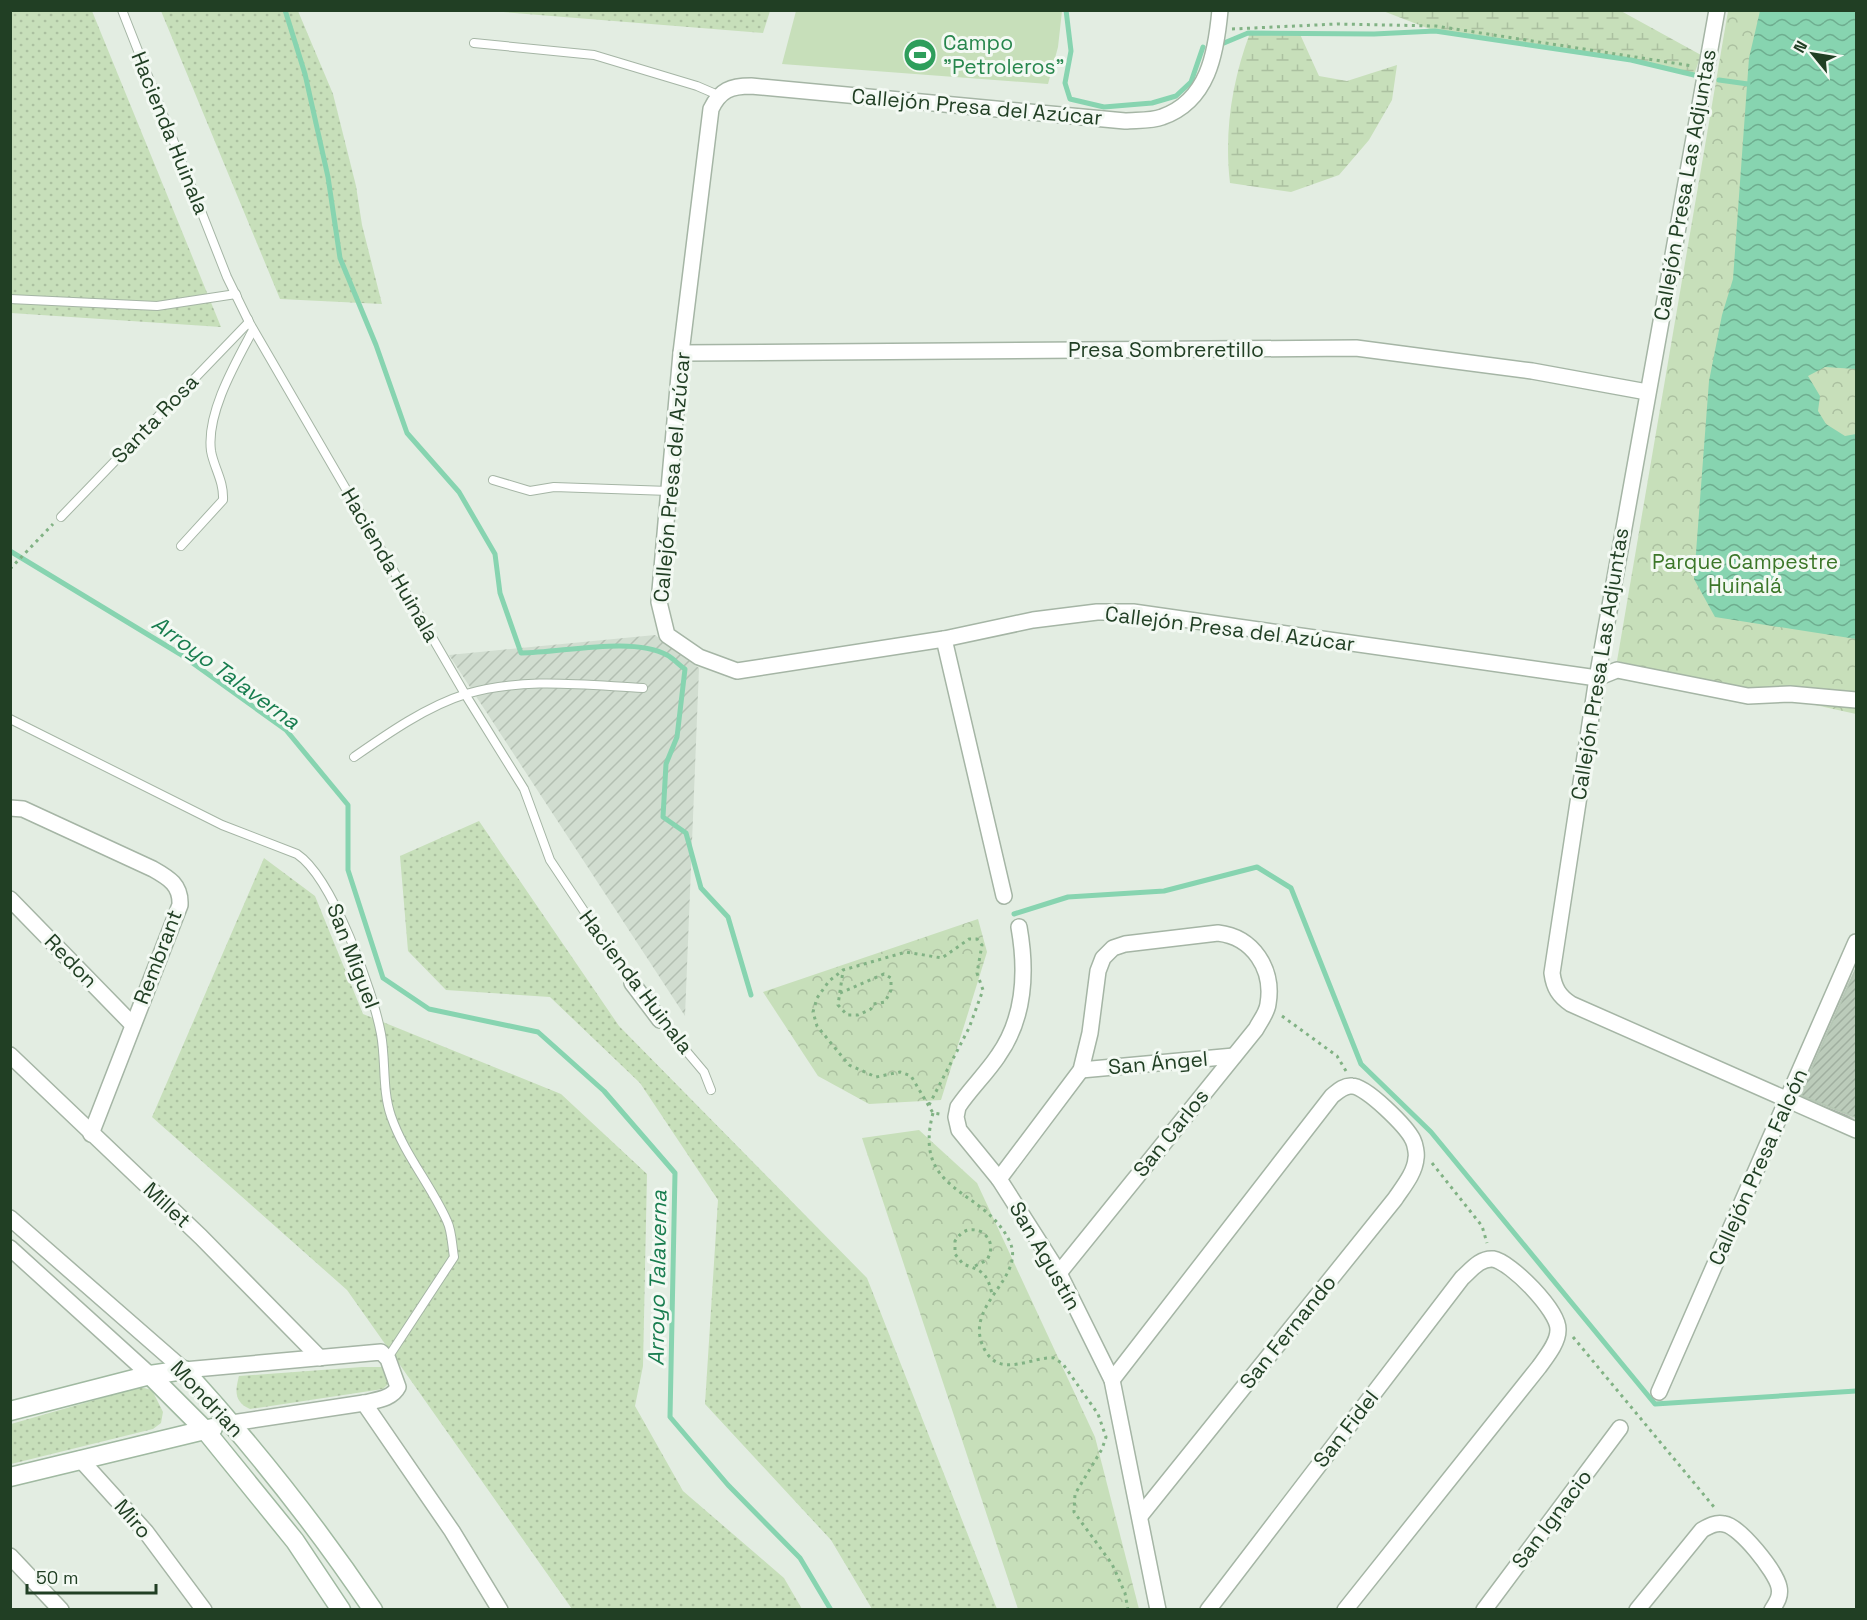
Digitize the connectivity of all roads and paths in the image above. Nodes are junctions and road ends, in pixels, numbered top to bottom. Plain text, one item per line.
1 (122, 10) edge
2 (1220, 10) edge
3 (1717, 10) edge
4 (1218, 30) junction
5 (474, 43) dead end
6 (1707, 68) junction
7 (718, 95) junction
8 (236, 294) junction
9 (10, 299) edge
10 (251, 326) junction
11 (681, 353) junction
12 (1647, 392) junction
13 (493, 480) dead end
14 (669, 491) junction
15 (61, 517) dead end
16 (42, 535) dead end
17 (182, 546) dead end
18 (10, 569) edge
19 (944, 639) junction
20 (1597, 678) junction
21 (643, 688) dead end
22 (465, 694) junction
23 (1857, 700) edge
24 (10, 719) edge
25 (354, 756) dead end
26 (10, 808) edge
27 (1004, 897) dead end
28 (10, 899) edge
29 (1019, 927) dead end
30 (1857, 942) edge
31 (843, 969) junction
32 (632, 982) joint
33 (840, 993) junction
34 (1268, 1007) junction
35 (660, 1020) joint
36 (132, 1023) junction
37 (10, 1055) edge
38 (1234, 1056) junction
39 (1081, 1070) junction
40 (1352, 1086) junction
41 (711, 1090) dead end
42 (1787, 1099) junction
43 (929, 1105) junction
44 (933, 1113) junction
45 (956, 1117) junction
46 (1857, 1130) edge
47 (91, 1134) junction
48 (1414, 1141) junction
49 (999, 1179) junction
50 (10, 1218) edge
51 (10, 1248) edge
52 (1492, 1259) junction
53 (975, 1266) junction
54 (1059, 1273) junction
55 (992, 1294) junction
56 (1557, 1324) junction
57 (391, 1353) dead end
58 (320, 1358) junction
59 (184, 1370) junction
60 (150, 1375) junction
61 (1112, 1380) junction
62 (1659, 1392) dead end
63 (364, 1403) junction
64 (11, 1410) edge
65 (232, 1423) junction
66 (1620, 1428) dead end
67 (205, 1430) junction
68 (80, 1460) junction
69 (10, 1477) edge
70 (1140, 1516) junction
71 (1726, 1524) junction
72 (10, 1556) edge
73 (61, 1610) edge
74 (204, 1610) edge
75 (341, 1610) edge
76 (373, 1610) edge
77 (500, 1610) edge
78 (1128, 1610) edge
79 (1158, 1610) edge
80 (1208, 1610) edge
81 (1345, 1610) edge
82 (1484, 1610) edge
83 (1637, 1610) edge
84 (1772, 1610) edge

1 - 8 lane, Hacienda Huinala
2 - 4 street, Callejón Presa del Azúcar
3 - 6 street, Callejón Presa Las Adjuntas
4 - 6 path
4 - 7 street, Callejón Presa del Azúcar
5 - 7 lane
6 - 12 street, Callejón Presa Las Adjuntas
7 - 11 street, Callejón Presa del Azúcar
8 - 9 lane
8 - 10 lane, Hacienda Huinala
10 - 15 lane, Santa Rosa
10 - 17 lane
10 - 22 lane, Hacienda Huinala
11 - 12 street, Presa Sombreretillo
11 - 14 street, Callejón Presa del Azúcar
12 - 20 street, Callejón Presa Las Adjuntas
13 - 14 lane
14 - 19 street, Callejón Presa del Azúcar
16 - 18 path
19 - 20 street, Callejón Presa del Azúcar
19 - 27 street
20 - 23 street
20 - 42 street, Callejón Presa Las Adjuntas
21 - 22 lane
22 - 25 lane
22 - 32 lane, Hacienda Huinala
24 - 57 lane, San Miguel
26 - 36 street, Rembrant
28 - 36 street, Redon
29 - 45 street
30 - 42 street, Callejón Presa Falcón
31 - 33 path
31 - 43 path
31 - 43 path
32 - 35 street, Hacienda Huinala
33 - 33 path
34 - 38 street, San Carlos
34 - 39 street, San Carlos
34 - 40 path
35 - 41 lane, Hacienda Huinala
36 - 47 street, Rembrant
37 - 47 street, Millet
38 - 39 street, San Ángel
38 - 54 street, San Carlos
39 - 49 street
40 - 48 street
40 - 61 street
42 - 46 street, Callejón Presa Las Adjuntas
42 - 62 street, Callejón Presa Falcón
43 - 44 path
44 - 45 path
44 - 55 path
45 - 49 street, San Agustín
47 - 58 street, Millet
48 - 52 path
48 - 70 street, San Fernando
49 - 54 street, San Agustín
50 - 59 street, Mondrian
51 - 60 street, Mondrian
52 - 56 street
52 - 80 street, San Fidel
53 - 53 path
53 - 55 path
54 - 61 street, San Agustín
55 - 78 path
56 - 71 path
56 - 81 street
58 - 59 street
58 - 63 street
59 - 60 street
59 - 65 street, Mondrian
60 - 64 street
60 - 67 street, Mondrian
61 - 70 street, San Agustín
63 - 65 street
63 - 77 street
65 - 67 street
65 - 76 street, Mondrian
66 - 82 street, San Ignacio
67 - 68 street
67 - 75 street, Mondrian
68 - 69 street
68 - 74 street, Miro
70 - 79 street, San Agustín
71 - 83 street
71 - 84 street
72 - 73 street

